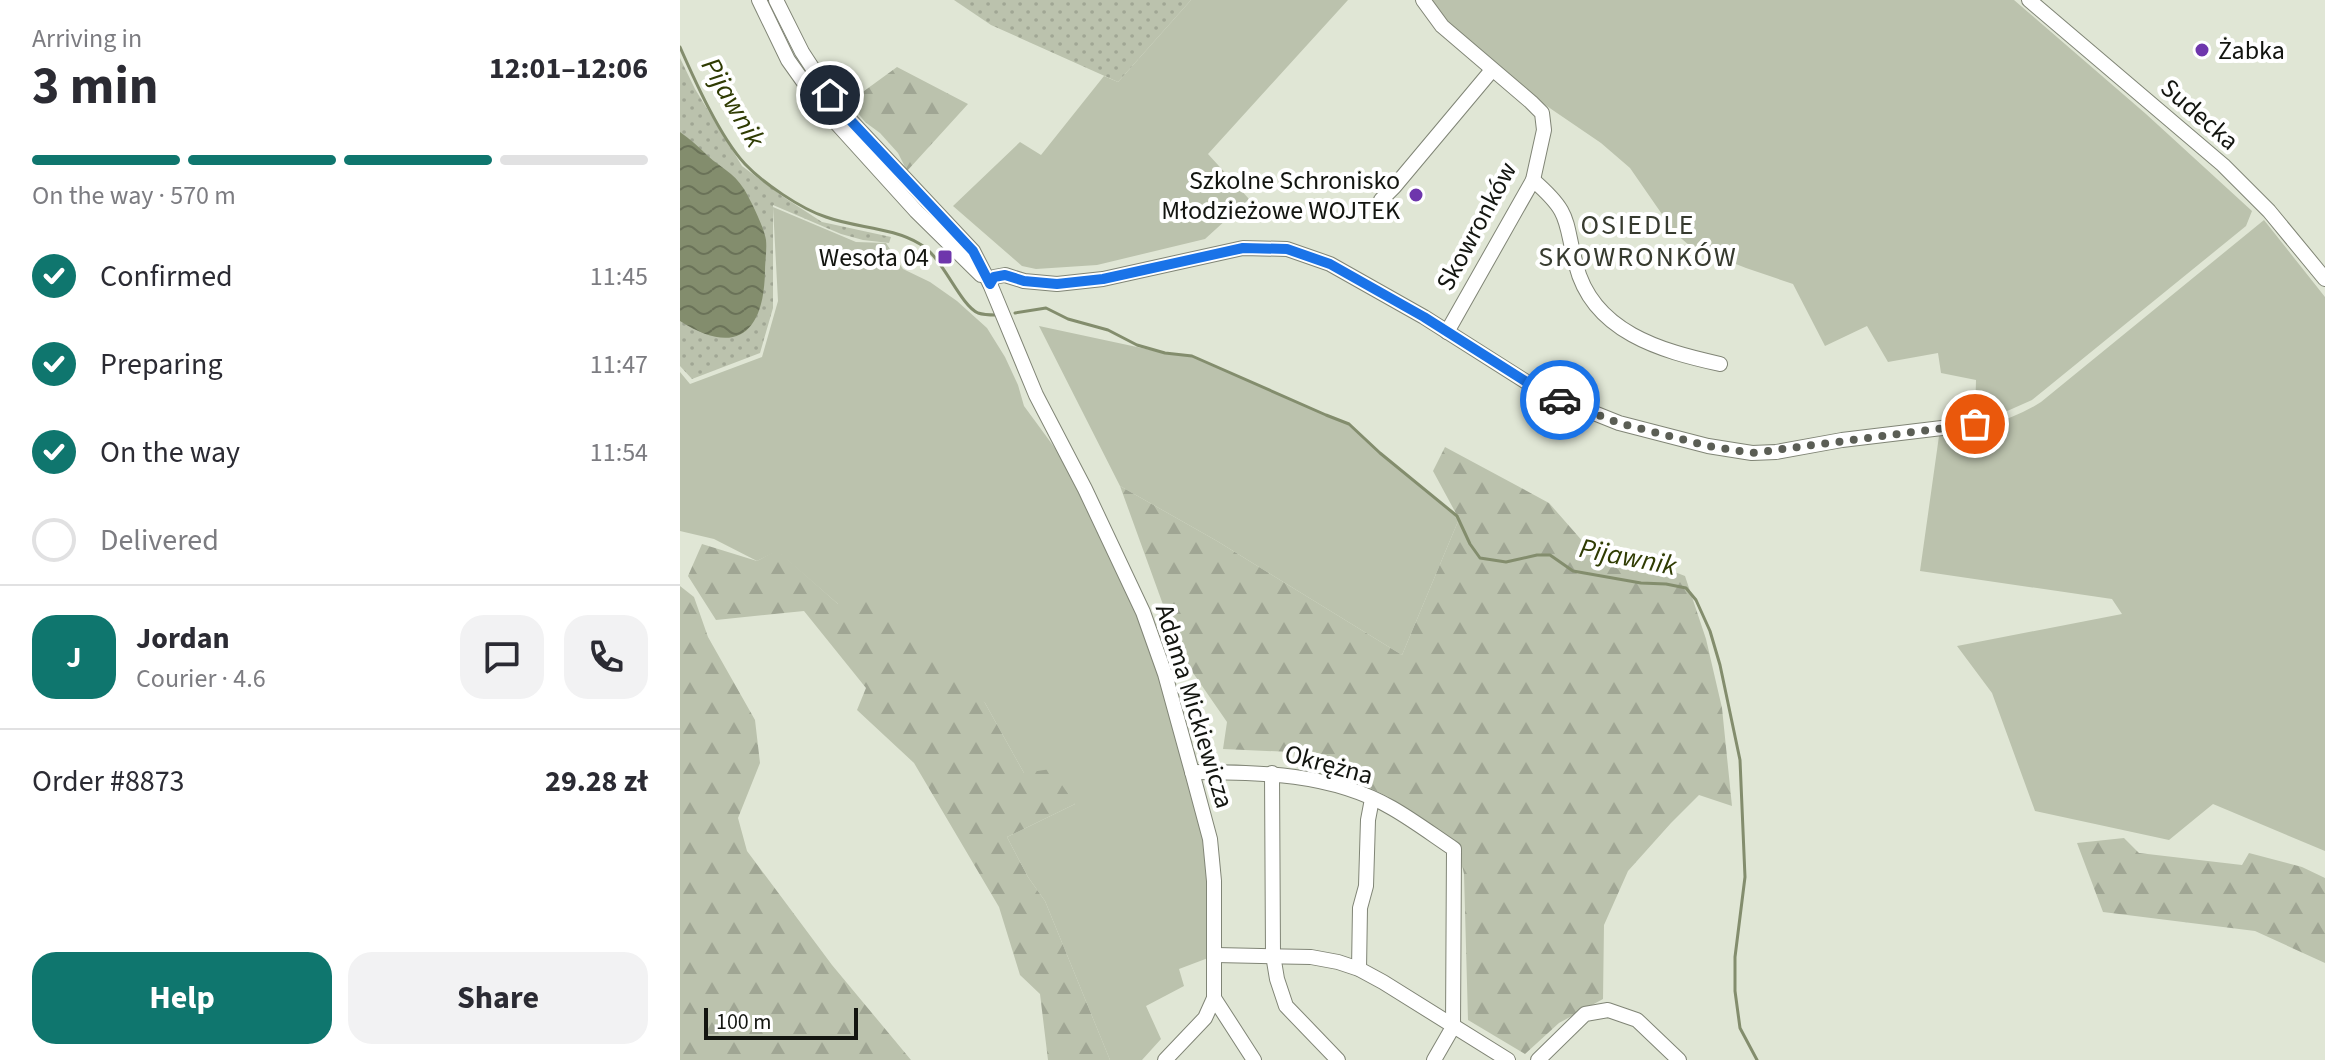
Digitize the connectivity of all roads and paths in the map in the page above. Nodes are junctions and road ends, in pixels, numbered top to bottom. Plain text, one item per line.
1 (759, 0) edge
2 (776, 0) edge
3 (1423, 0) edge
4 (2029, 0) edge
5 (1492, 70) junction
6 (1533, 180) junction
7 (1381, 200) dead end
8 (2325, 279) edge
9 (990, 284) junction
10 (1447, 332) junction
11 (1720, 364) dead end
12 (1975, 424) dead end
13 (1192, 772) junction
14 (1272, 773) junction
15 (1372, 799) junction
16 (1216, 955) junction
17 (1273, 955) junction
18 (1359, 969) junction
19 (1214, 998) junction
20 (1453, 1027) junction
21 (1165, 1060) edge
22 (1254, 1060) edge
23 (1338, 1060) edge
24 (1434, 1060) edge
25 (1508, 1060) edge
26 (1538, 1060) edge
27 (1679, 1060) edge

1 - 9 street, Adama Mickiewicza
2 - 9 street, Adama Mickiewicza
3 - 5 street, Skowronków
4 - 8 street, Sudecka
5 - 6 street, Skowronków
5 - 7 street
6 - 10 street, Skowronków
6 - 11 street
9 - 10 street
9 - 13 street, Adama Mickiewicza
10 - 12 street
13 - 14 street, Okrężna
13 - 16 street, Adama Mickiewicza
14 - 15 street, Okrężna
14 - 17 street
15 - 18 street
15 - 20 street, Okrężna
16 - 17 street
16 - 19 street, Adama Mickiewicza
17 - 18 street
17 - 23 street
18 - 20 street
19 - 21 street
19 - 22 street
20 - 24 street
20 - 25 street
26 - 27 street

